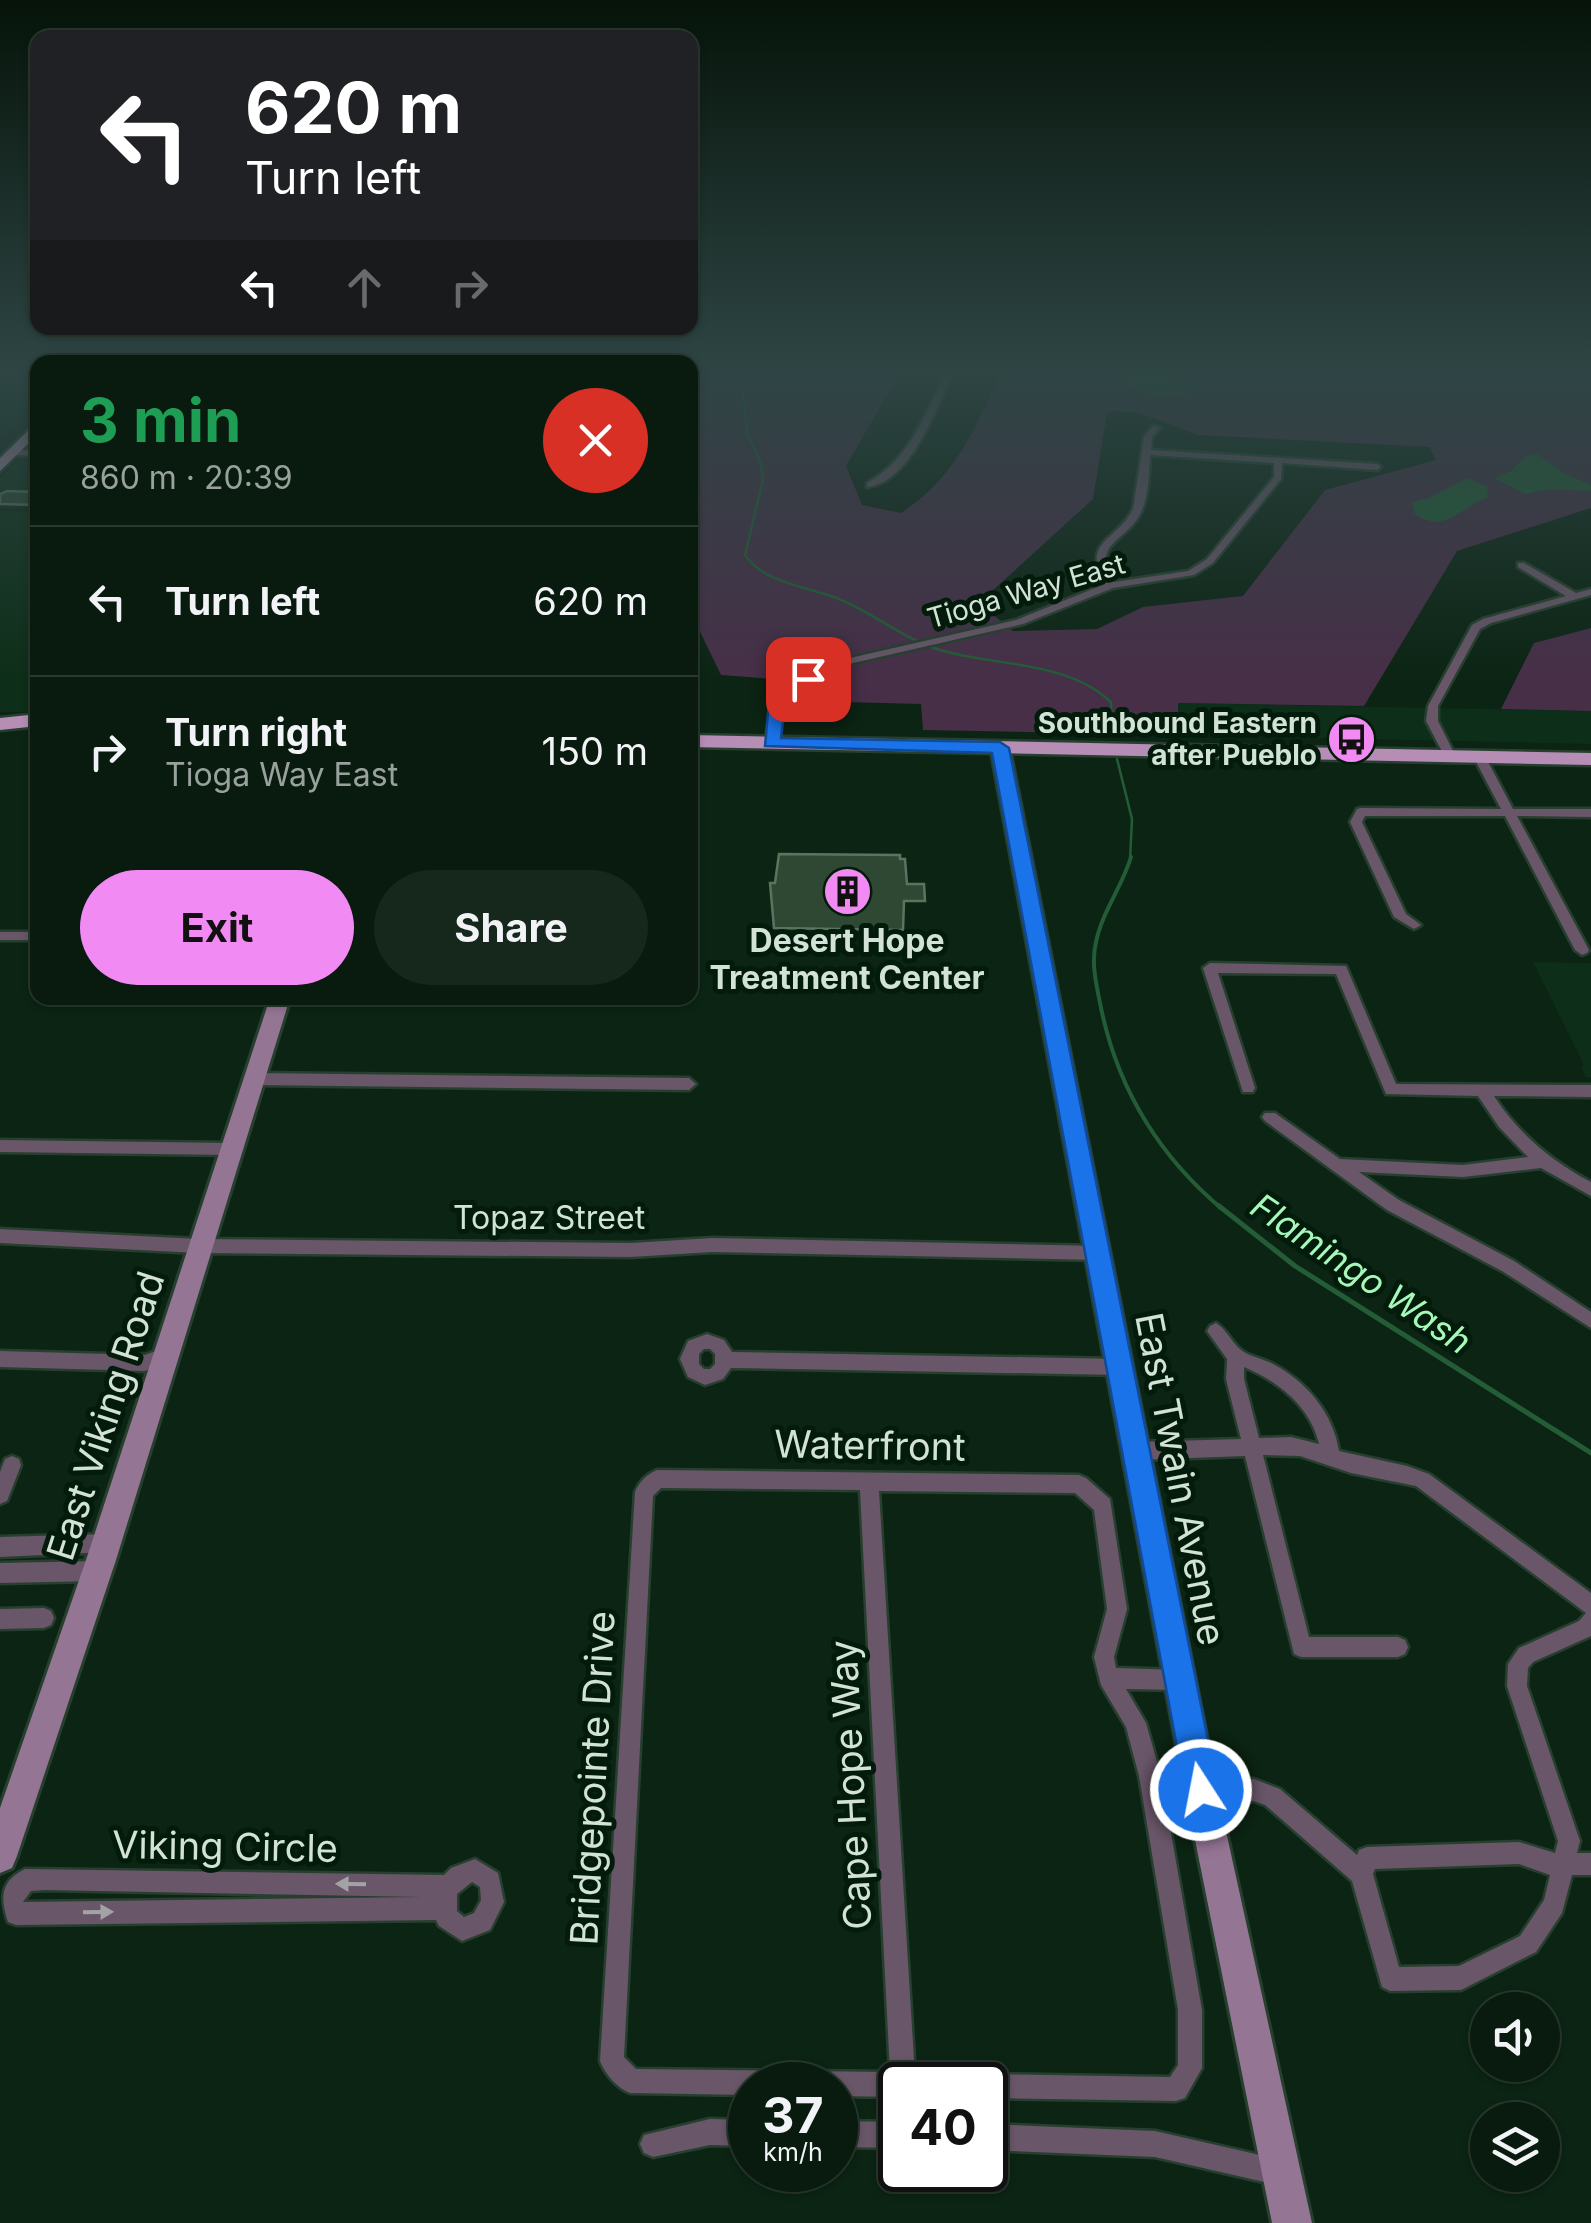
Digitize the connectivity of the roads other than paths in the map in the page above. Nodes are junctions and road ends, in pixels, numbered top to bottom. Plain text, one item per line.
1 (886, 475) edge
2 (1143, 475) edge
3 (1278, 475) edge
4 (870, 485) dead end
5 (1521, 565) dead end
6 (1111, 585) junction
7 (1591, 592) edge
8 (1575, 597) junction
9 (30, 720) edge
10 (3, 722) edge
11 (30, 729) edge
12 (698, 741) edge
13 (772, 743) junction
14 (1000, 748) junction
15 (1450, 757) junction
16 (1480, 758) junction
17 (1591, 759) edge
18 (1508, 810) junction
19 (1591, 813) edge
20 (1414, 925) dead end
21 (0, 936) edge
22 (30, 936) edge
23 (1582, 950) dead end
24 (278, 1005) edge
25 (254, 1080) junction
26 (689, 1084) dead end
27 (1248, 1088) dead end
28 (1482, 1090) junction
29 (1591, 1091) edge
30 (1270, 1118) dead end
31 (0, 1146) edge
32 (231, 1150) junction
33 (1540, 1162) junction
34 (1340, 1165) junction
35 (1591, 1190) edge
36 (0, 1236) edge
37 (199, 1246) junction
38 (1100, 1253) junction
39 (1591, 1321) edge
40 (1216, 1331) dead end
41 (166, 1355) junction
42 (1236, 1357) junction
43 (0, 1358) edge
44 (726, 1360) dead end
45 (1121, 1367) junction
46 (1252, 1449) junction
47 (1137, 1451) junction
48 (1330, 1455) junction
49 (12, 1466) dead end
50 (870, 1481) junction
51 (651, 1486) joint
52 (0, 1496) edge
53 (106, 1543) junction
54 (0, 1547) edge
55 (97, 1571) junction
56 (0, 1573) edge
57 (1591, 1605) edge
58 (44, 1618) dead end
59 (0, 1620) edge
60 (1591, 1621) edge
61 (1398, 1647) dead end
62 (1108, 1678) junction
63 (1180, 1680) junction
64 (1201, 1790) junction
65 (0, 1856) edge
66 (1567, 1863) junction
67 (1591, 1864) edge
68 (1362, 1874) junction
69 (5, 1900) edge
70 (904, 2062) edge
71 (878, 2085) edge
72 (1008, 2086) edge
73 (728, 2132) edge
74 (1008, 2138) edge
75 (653, 2144) dead end
76 (1281, 2172) junction
77 (1292, 2223) edge

1 - 4 street
2 - 6 street
3 - 6 street, Tioga Way East
5 - 8 street
6 - 13 street, Tioga Way East
7 - 8 street
8 - 15 street
9 - 10 main road
10 - 11 main road
12 - 13 main road
13 - 14 main road
14 - 15 main road
14 - 38 street, East Twain Avenue
15 - 16 main road
16 - 17 main road
16 - 18 street
18 - 19 street
18 - 20 street
18 - 23 street
21 - 22 street
24 - 25 street, East Viking Road
25 - 26 street
25 - 32 street, East Viking Road
27 - 28 street
28 - 29 street
28 - 33 street
30 - 34 street
31 - 32 street
32 - 37 street, East Viking Road
33 - 34 street
33 - 35 street
34 - 39 street
36 - 37 street, Topaz Street
37 - 38 street, Topaz Street
37 - 41 street, East Viking Road
38 - 45 street, East Twain Avenue
40 - 42 street
41 - 43 street
41 - 53 street, East Viking Road
42 - 46 street
42 - 48 street
44 - 45 street
45 - 47 street, East Twain Avenue
46 - 47 street
46 - 48 street
46 - 61 street
47 - 63 street, East Twain Avenue
48 - 57 street
49 - 52 street
50 - 51 street, Waterfront
50 - 62 street, Waterfront
50 - 70 street, Cape Hope Way
51 - 71 street, Bridgepointe Drive
53 - 54 street
53 - 55 street, East Viking Road
55 - 56 street
55 - 65 street, East Viking Road
58 - 59 street
60 - 66 street
62 - 63 street
62 - 72 street
63 - 64 street, East Twain Avenue
64 - 68 street
64 - 76 street, East Twain Avenue
66 - 67 street
66 - 68 street
66 - 68 street
69 -> 69 street, Viking Circle
73 - 75 street
74 - 76 street
76 - 77 street, East Twain Avenue

